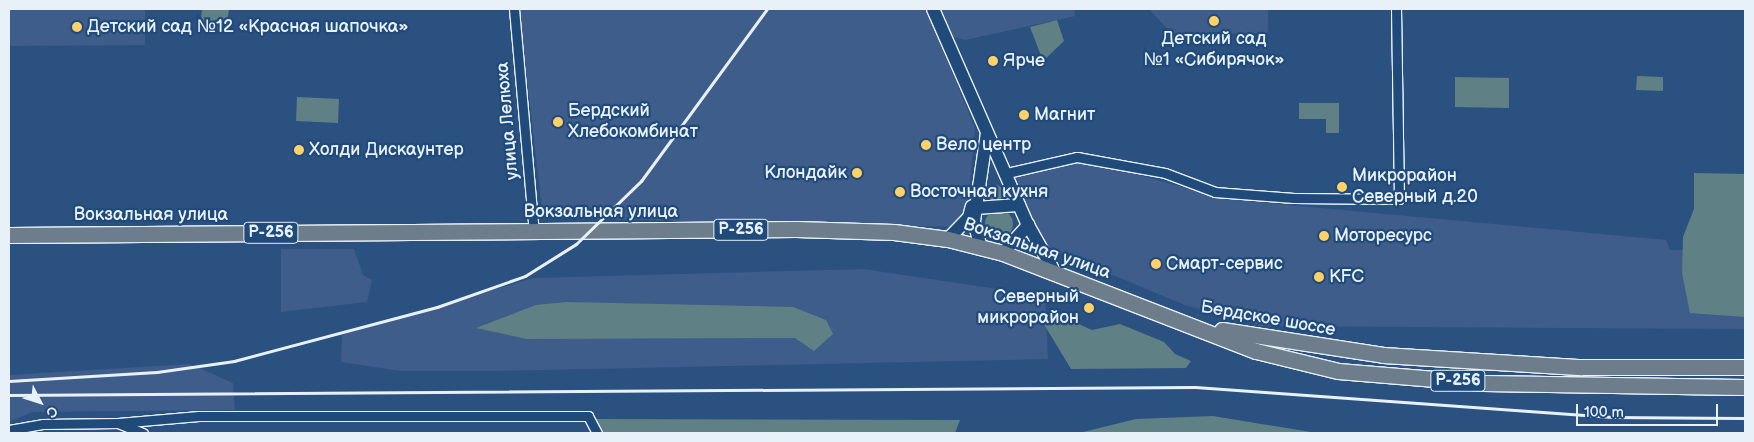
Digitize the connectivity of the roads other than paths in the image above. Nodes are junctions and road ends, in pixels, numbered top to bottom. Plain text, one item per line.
1 (514, 9) edge
2 (933, 9) edge
3 (1396, 9) edge
4 (987, 133) junction
5 (1007, 173) junction
6 (980, 182) junction
7 (1019, 205) junction
8 (975, 208) junction
9 (1028, 226) junction
10 (534, 231) junction
11 (9, 235) edge
12 (948, 239) junction
13 (981, 248) junction
14 (1003, 253) junction
15 (1054, 271) junction
16 (1178, 322) junction
17 (1745, 368) edge
18 (1745, 387) edge
19 (118, 423) junction
20 (9, 430) edge
21 (143, 433) edge
22 (597, 433) edge

1 - 10 street, улица Лелюха
2 - 4 main road
3 - 5 street
4 - 5 main road
4 - 6 main road
5 - 7 main road
6 - 8 main road
6 - 12 main road
7 - 8 main road
7 - 9 main road
8 - 13 main road
9 - 14 main road
9 - 15 main road
10 - 11 highway, Вокзальная улица / Р-256
10 - 12 highway, Вокзальная улица / Р-256
12 - 13 highway, Вокзальная улица / Р-256
13 - 14 highway, Вокзальная улица / Р-256
14 - 15 highway, Вокзальная улица / Р-256
15 - 16 highway, Вокзальная улица / Р-256
16 - 17 highway, Бердское шоссе / Р-256
16 - 18 highway, Бердское шоссе / Р-256
19 - 20 street
19 - 21 street
19 - 22 street

